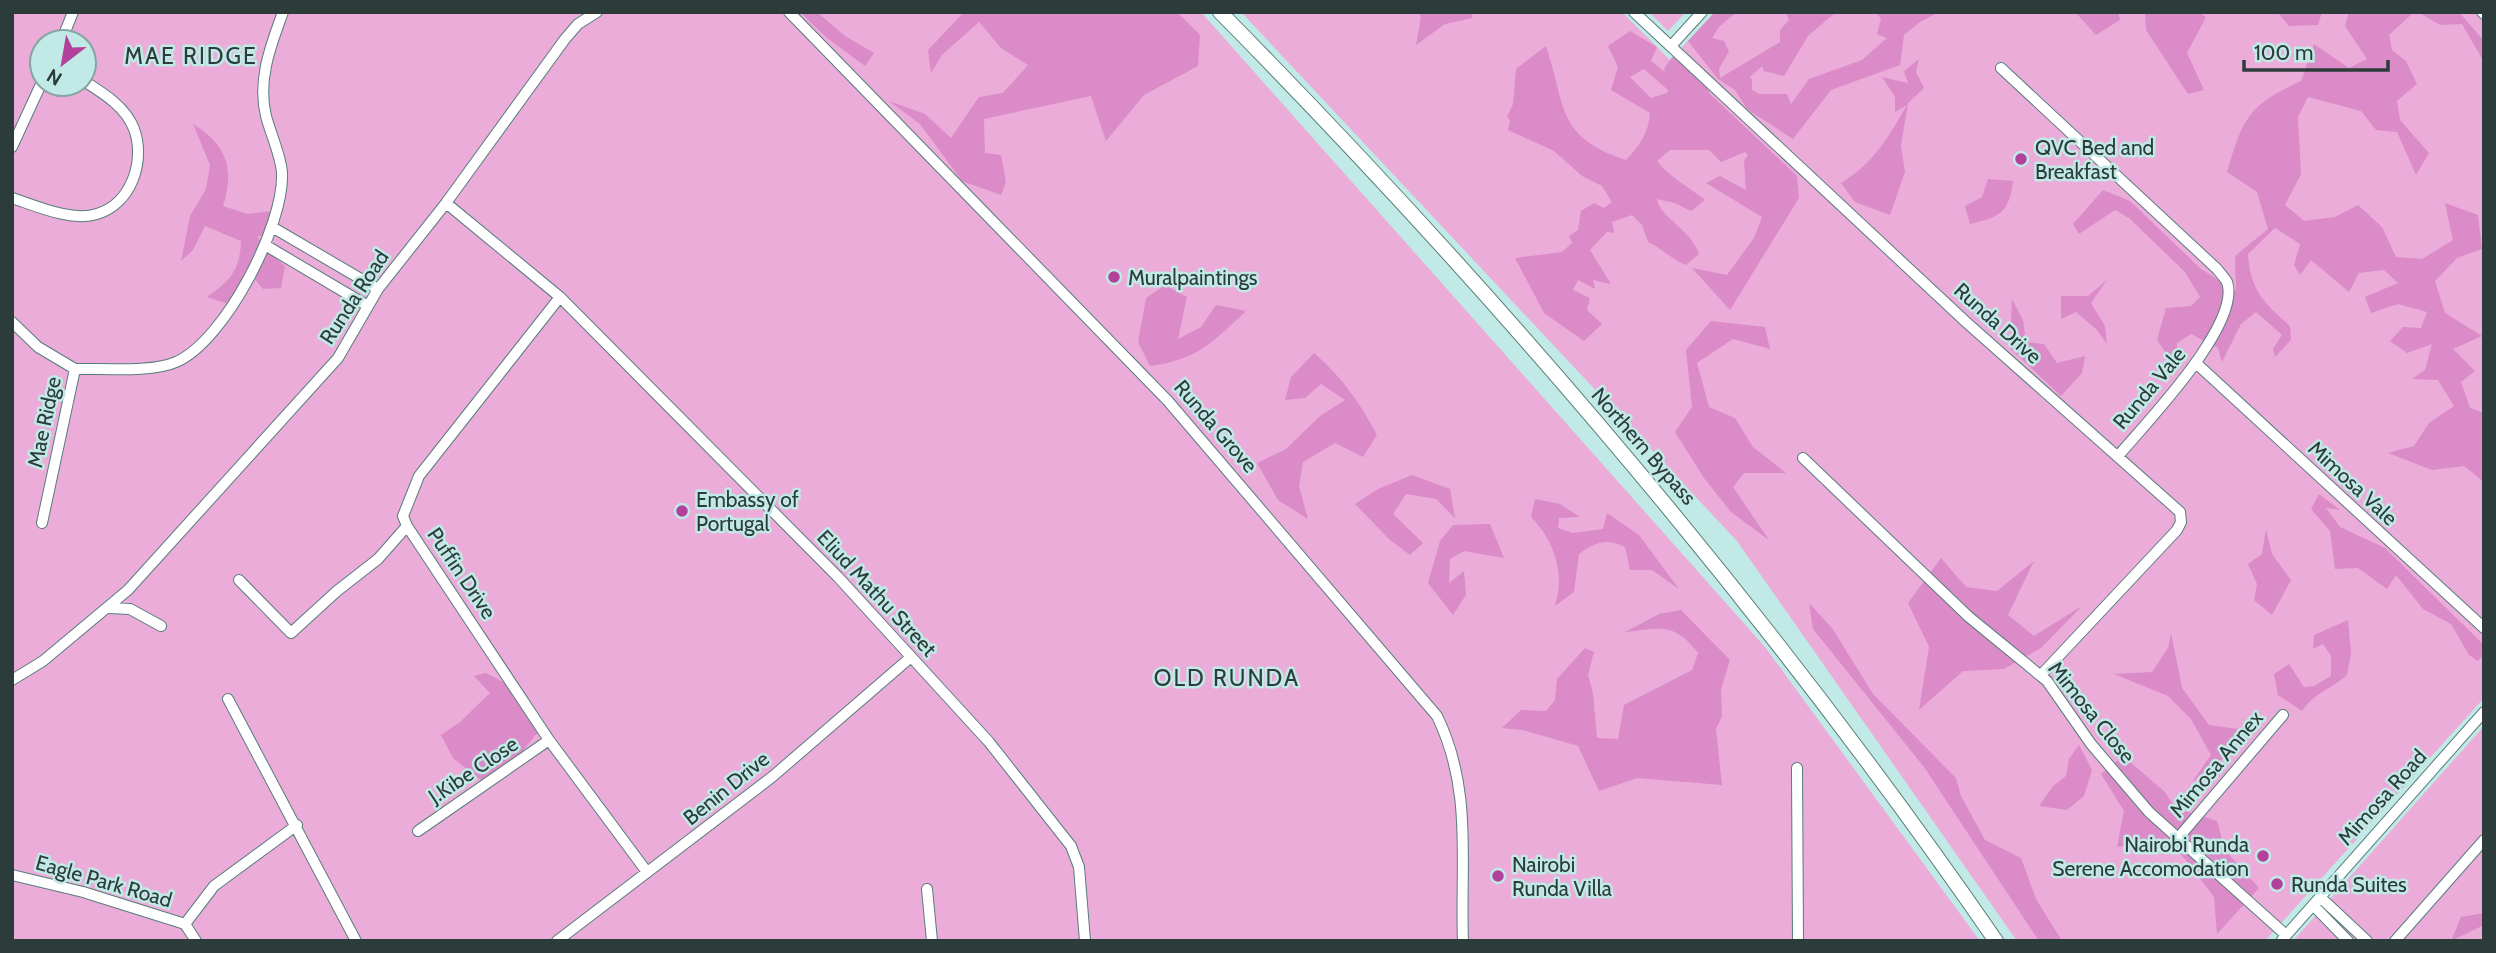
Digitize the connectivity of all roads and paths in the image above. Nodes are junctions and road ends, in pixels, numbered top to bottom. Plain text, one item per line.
1 (283, 12) edge
2 (597, 12) edge
3 (789, 12) edge
4 (1220, 12) edge
5 (1634, 12) edge
6 (1702, 12) edge
7 (1671, 46) junction
8 (2001, 68) dead end
9 (98, 90) edge
10 (35, 98) edge
11 (12, 147) edge
12 (12, 198) edge
13 (446, 203) junction
14 (271, 227) junction
15 (265, 245) junction
16 (378, 289) junction
17 (560, 297) junction
18 (368, 306) junction
19 (12, 322) edge
20 (2197, 364) junction
21 (75, 369) junction
22 (2119, 455) junction
23 (1803, 458) dead end
24 (42, 523) dead end
25 (407, 526) junction
26 (239, 580) dead end
27 (109, 608) junction
28 (161, 626) dead end
29 (2484, 628) edge
30 (911, 657) junction
31 (2041, 675) junction
32 (12, 680) edge
33 (228, 699) dead end
34 (2484, 712) edge
35 (2283, 715) dead end
36 (550, 740) junction
37 (1797, 768) dead end
38 (297, 825) junction
39 (418, 831) dead end
40 (2179, 837) junction
41 (2484, 840) edge
42 (647, 872) junction
43 (12, 875) edge
44 (927, 889) dead end
45 (2319, 901) junction
46 (185, 924) junction
47 (2283, 938) edge
48 (196, 941) edge
49 (356, 941) edge
50 (557, 941) edge
51 (932, 941) edge
52 (1085, 941) edge
53 (1463, 941) edge
54 (1798, 941) edge
55 (1996, 941) edge
56 (2348, 941) edge
57 (2367, 941) edge
58 (2395, 941) edge

1 - 14 street, Mae Ridge
2 - 13 street, Runda Road
3 - 53 street, Runda Grove
4 - 55 main road, Northern Bypass
5 - 7 street, Runda Drive
6 - 7 street
7 - 22 street, Runda Drive
8 - 20 street, Runda Vale
9 - 12 street
10 - 11 street
13 - 16 street, Runda Road
13 - 17 street, Eliud Mathu Street
14 - 15 street, Mae Ridge
14 - 16 street
15 - 18 street
15 - 21 street, Mae Ridge
16 - 18 street, Runda Road
17 - 25 street, Puffin Drive
17 - 30 street, Eliud Mathu Street
18 - 27 street, Runda Road
19 - 21 street, Mae Ridge
20 - 22 street, Runda Vale
20 - 29 street, Mimosa Vale
21 - 24 street, Mae Ridge
22 - 31 street, Runda Drive
23 - 31 street, Mimosa Close
25 - 26 street
25 - 36 street, Puffin Drive
27 - 28 street
27 - 32 street, Runda Road
30 - 42 street, Benin Drive
30 - 52 street, Eliud Mathu Street
31 - 40 street, Mimosa Close
33 - 38 street
34 - 45 street, Mimosa Road
35 - 40 street, Mimosa Annex
36 - 39 street, J.Kibe Close
36 - 42 street, Puffin Drive
37 - 54 street
38 - 46 street, Eagle Park Road
38 - 49 street
40 - 47 street, Mimosa Close
41 - 58 street
42 - 50 street, Benin Drive
43 - 46 street, Eagle Park Road
44 - 51 street
45 - 47 street, Mimosa Road
45 - 56 street
45 - 57 street
46 - 48 street, Eagle Park Road

